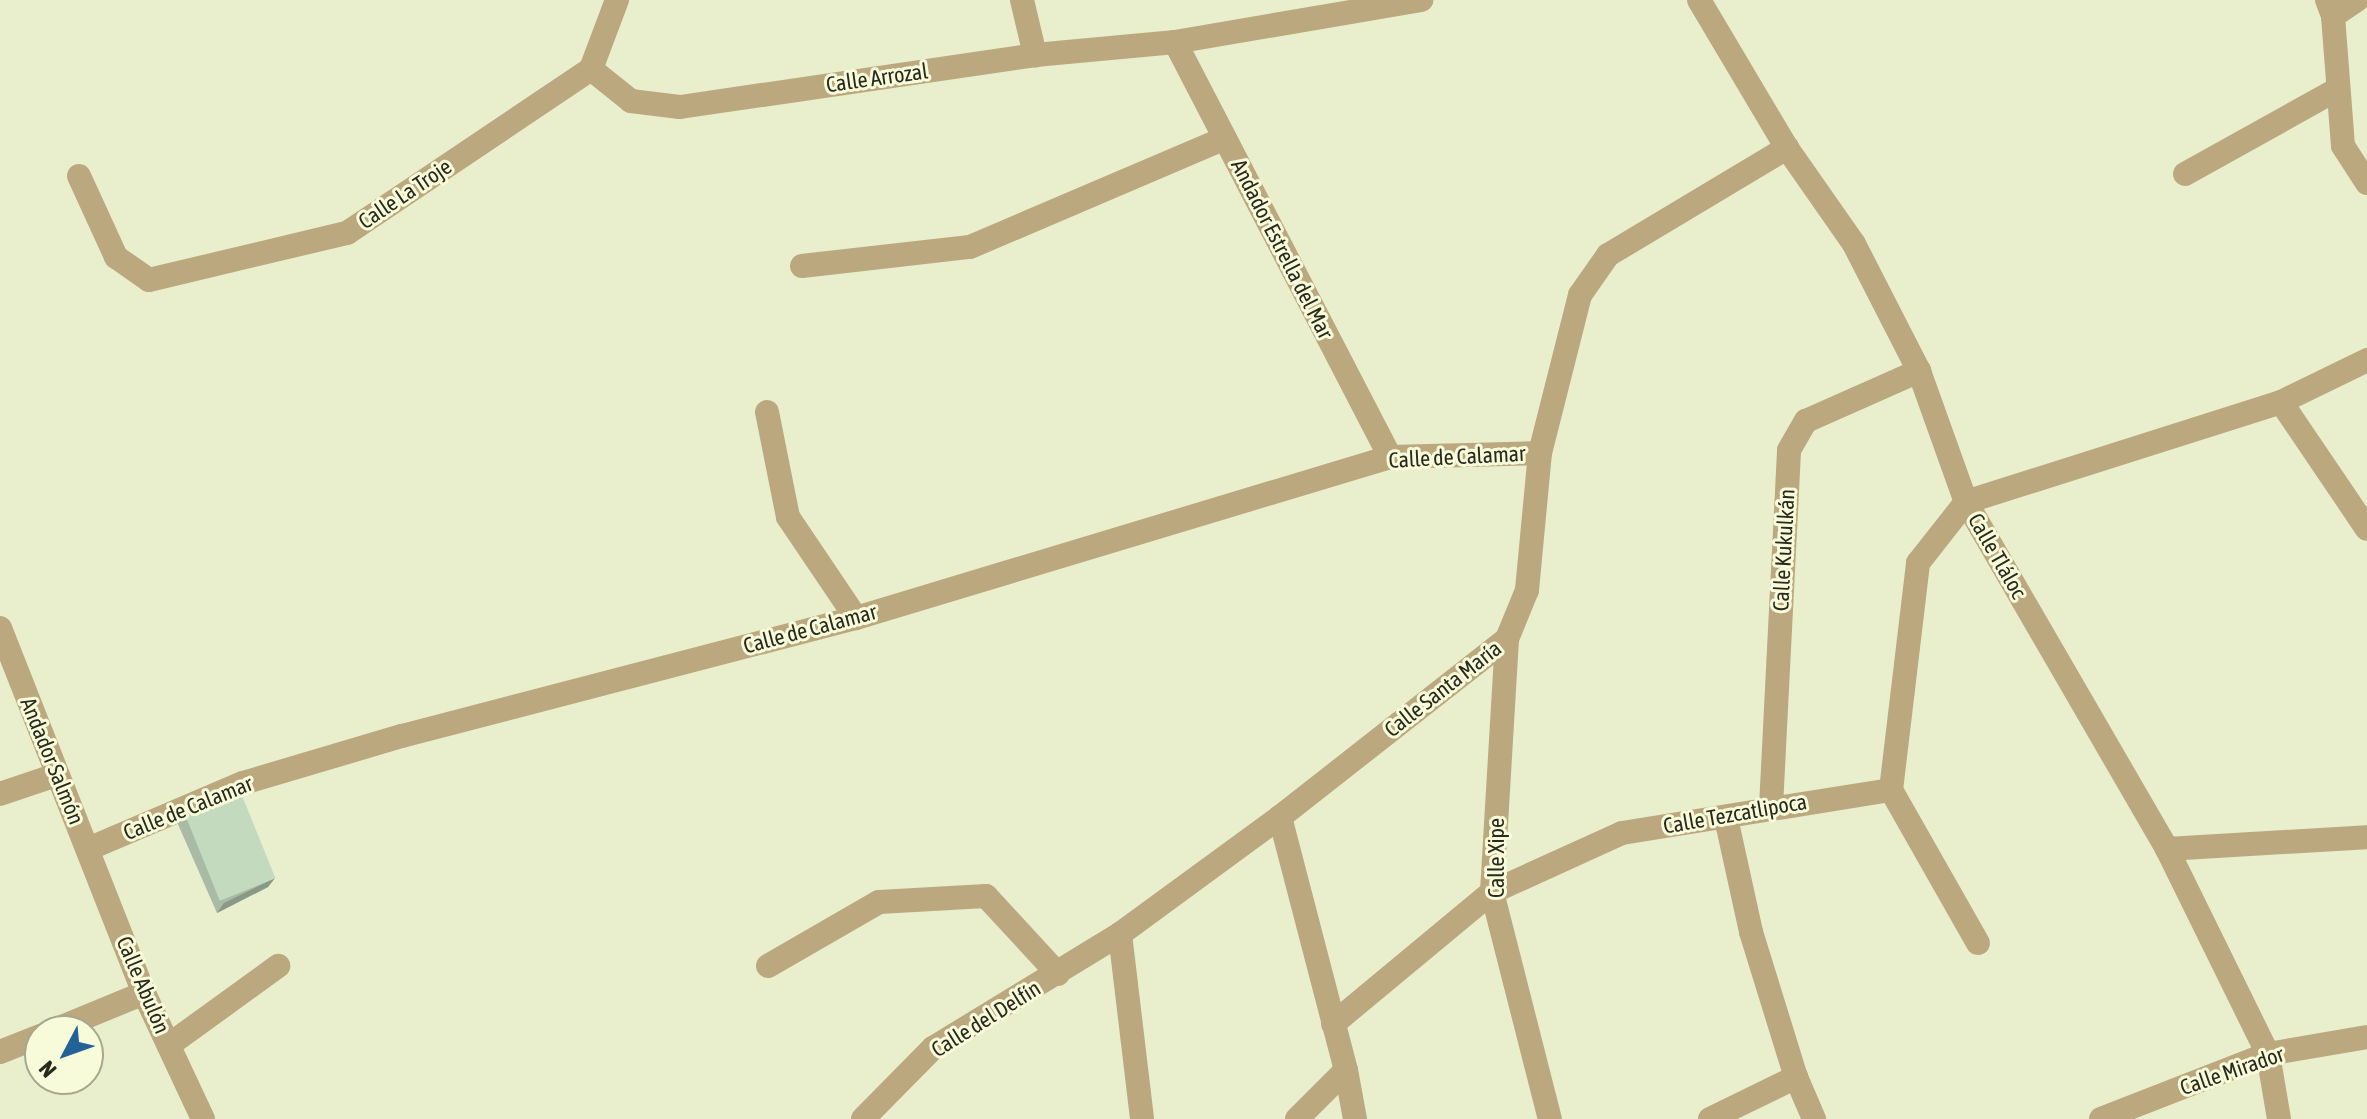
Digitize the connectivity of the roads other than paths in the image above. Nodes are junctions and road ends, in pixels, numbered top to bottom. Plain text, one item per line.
1 (1022, 0) edge
2 (1421, 0) edge
3 (1699, 0) edge
4 (2357, 0) edge
5 (608, 3) edge
6 (2330, 8) edge
7 (1175, 42) junction
8 (1035, 55) junction
9 (591, 69) junction
10 (2336, 90) junction
11 (1225, 138) junction
12 (1787, 148) junction
13 (2185, 174) dead end
14 (79, 176) dead end
15 (2367, 183) edge
16 (802, 266) dead end
17 (2367, 360) edge
18 (1919, 371) junction
19 (2281, 402) junction
20 (767, 412) dead end
21 (1540, 453) junction
22 (1390, 457) junction
23 (1966, 502) junction
24 (2367, 529) edge
25 (856, 618) junction
26 (0, 628) edge
27 (1507, 639) junction
28 (56, 775) junction
29 (1891, 790) junction
30 (0, 794) edge
31 (1771, 807) junction
32 (1280, 817) junction
33 (1726, 818) junction
34 (2367, 837) edge
35 (88, 849) junction
36 (2167, 849) junction
37 (1492, 892) junction
38 (1120, 934) junction
39 (1978, 943) dead end
40 (278, 966) dead end
41 (768, 966) dead end
42 (1058, 974) junction
43 (144, 993) junction
44 (91, 1015) edge
45 (1333, 1024) junction
46 (2367, 1037) edge
47 (24, 1042) edge
48 (169, 1045) junction
49 (0, 1052) edge
50 (2268, 1054) junction
51 (1346, 1070) junction
52 (1796, 1077) junction
53 (203, 1119) edge
54 (863, 1119) edge
55 (1142, 1119) edge
56 (1297, 1119) edge
57 (1355, 1119) edge
58 (1550, 1119) edge
59 (1710, 1119) edge
60 (1814, 1119) edge
61 (2101, 1119) edge
62 (2279, 1119) edge

1 - 8 street
2 - 7 street, Calle Arrozal
3 - 12 street, Calle Tláloc
4 - 6 street
5 - 9 street
6 - 10 street
7 - 8 street, Calle Arrozal
7 - 11 street, Andador Estrella del Mar
8 - 9 street, Calle Arrozal
9 - 14 street, Calle La Troje
10 - 13 street
10 - 15 street
11 - 16 street
11 - 22 street, Andador Estrella del Mar
12 - 18 street, Calle Tláloc
12 - 21 street, Calle Santa María
17 - 19 street
18 - 23 street, Calle Tláloc
18 - 31 street, Calle Kukulkán
19 - 23 street
19 - 24 street
20 - 25 street
21 - 22 street, Calle de Calamar
21 - 27 street, Calle Santa María
22 - 25 street, Calle de Calamar
23 - 29 street
23 - 36 street, Calle Tláloc
25 - 35 street, Calle de Calamar
26 - 28 street, Andador Salmón
27 - 32 street, Calle Santa María
27 - 37 street, Calle Xipe
28 - 30 street
28 - 35 street, Andador Salmón
29 - 31 street, Calle Tezcatlipoca
29 - 39 street
31 - 33 street, Calle Tezcatlipoca
32 - 38 street, Calle Santa María
32 - 45 street
33 - 37 street, Calle Tezcatlipoca
33 - 52 street
34 - 36 street
35 - 43 street, Calle Abulón
36 - 50 street, Calle Tláloc
37 - 45 street, Calle Tezcatlipoca
37 - 58 street, Calle Xipe
38 - 42 street, Calle del Delfín
38 - 55 street
40 - 48 street
41 - 42 street
42 - 54 street, Calle del Delfín
43 - 44 street
43 - 48 street, Calle Abulón
45 - 51 street
46 - 50 street, Calle Mirador
47 - 49 street
48 - 53 street, Calle Abulón
50 - 61 street, Calle Mirador
50 - 62 street, Calle Tláloc
51 - 56 street
51 - 57 street
52 - 59 street
52 - 60 street

